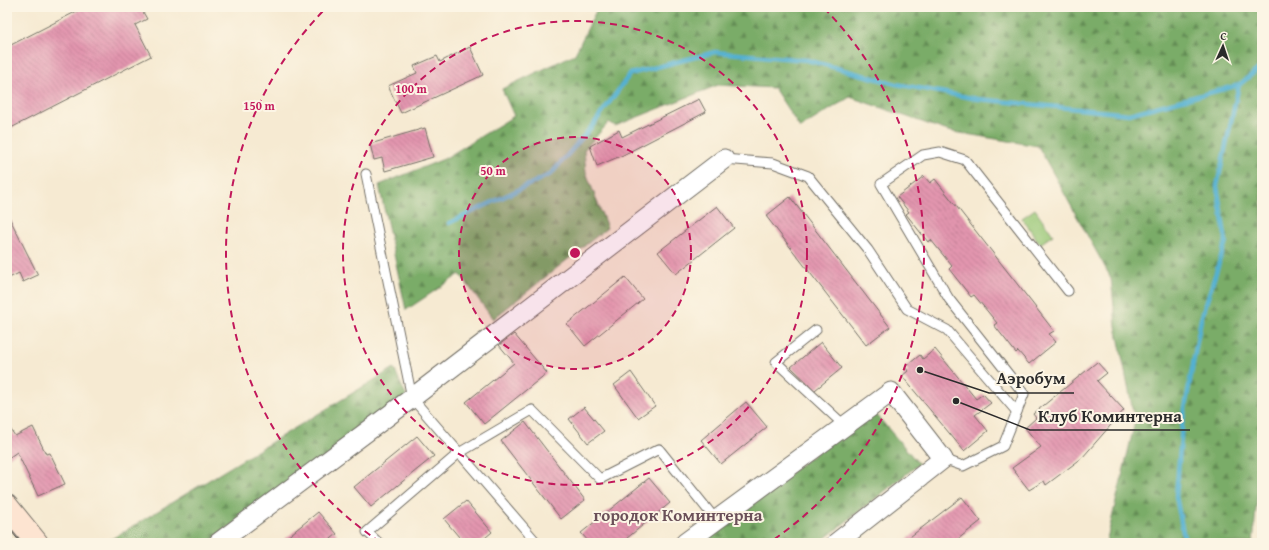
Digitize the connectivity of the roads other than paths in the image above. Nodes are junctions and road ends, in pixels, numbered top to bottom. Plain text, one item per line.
1 (724, 159) joint
2 (366, 174) dead end
3 (1068, 291) dead end
4 (816, 330) dead end
5 (412, 398) junction
6 (1017, 412) junction
7 (844, 426) junction
8 (459, 453) junction
9 (943, 459) junction
10 (7, 506) edge
11 (716, 520) junction
12 (534, 542) edge
13 (36, 543) edge
14 (218, 543) edge
15 (379, 543) edge
16 (685, 543) edge
17 (836, 543) edge

1 - 5 street
1 - 6 lane
2 - 5 lane
3 - 6 lane
4 - 7 lane
5 - 8 lane
5 - 14 street
6 - 9 lane
7 - 9 street
7 - 11 street
8 - 11 lane
8 - 12 lane
8 - 15 lane
9 - 17 street
10 - 13 main road
11 - 16 street

